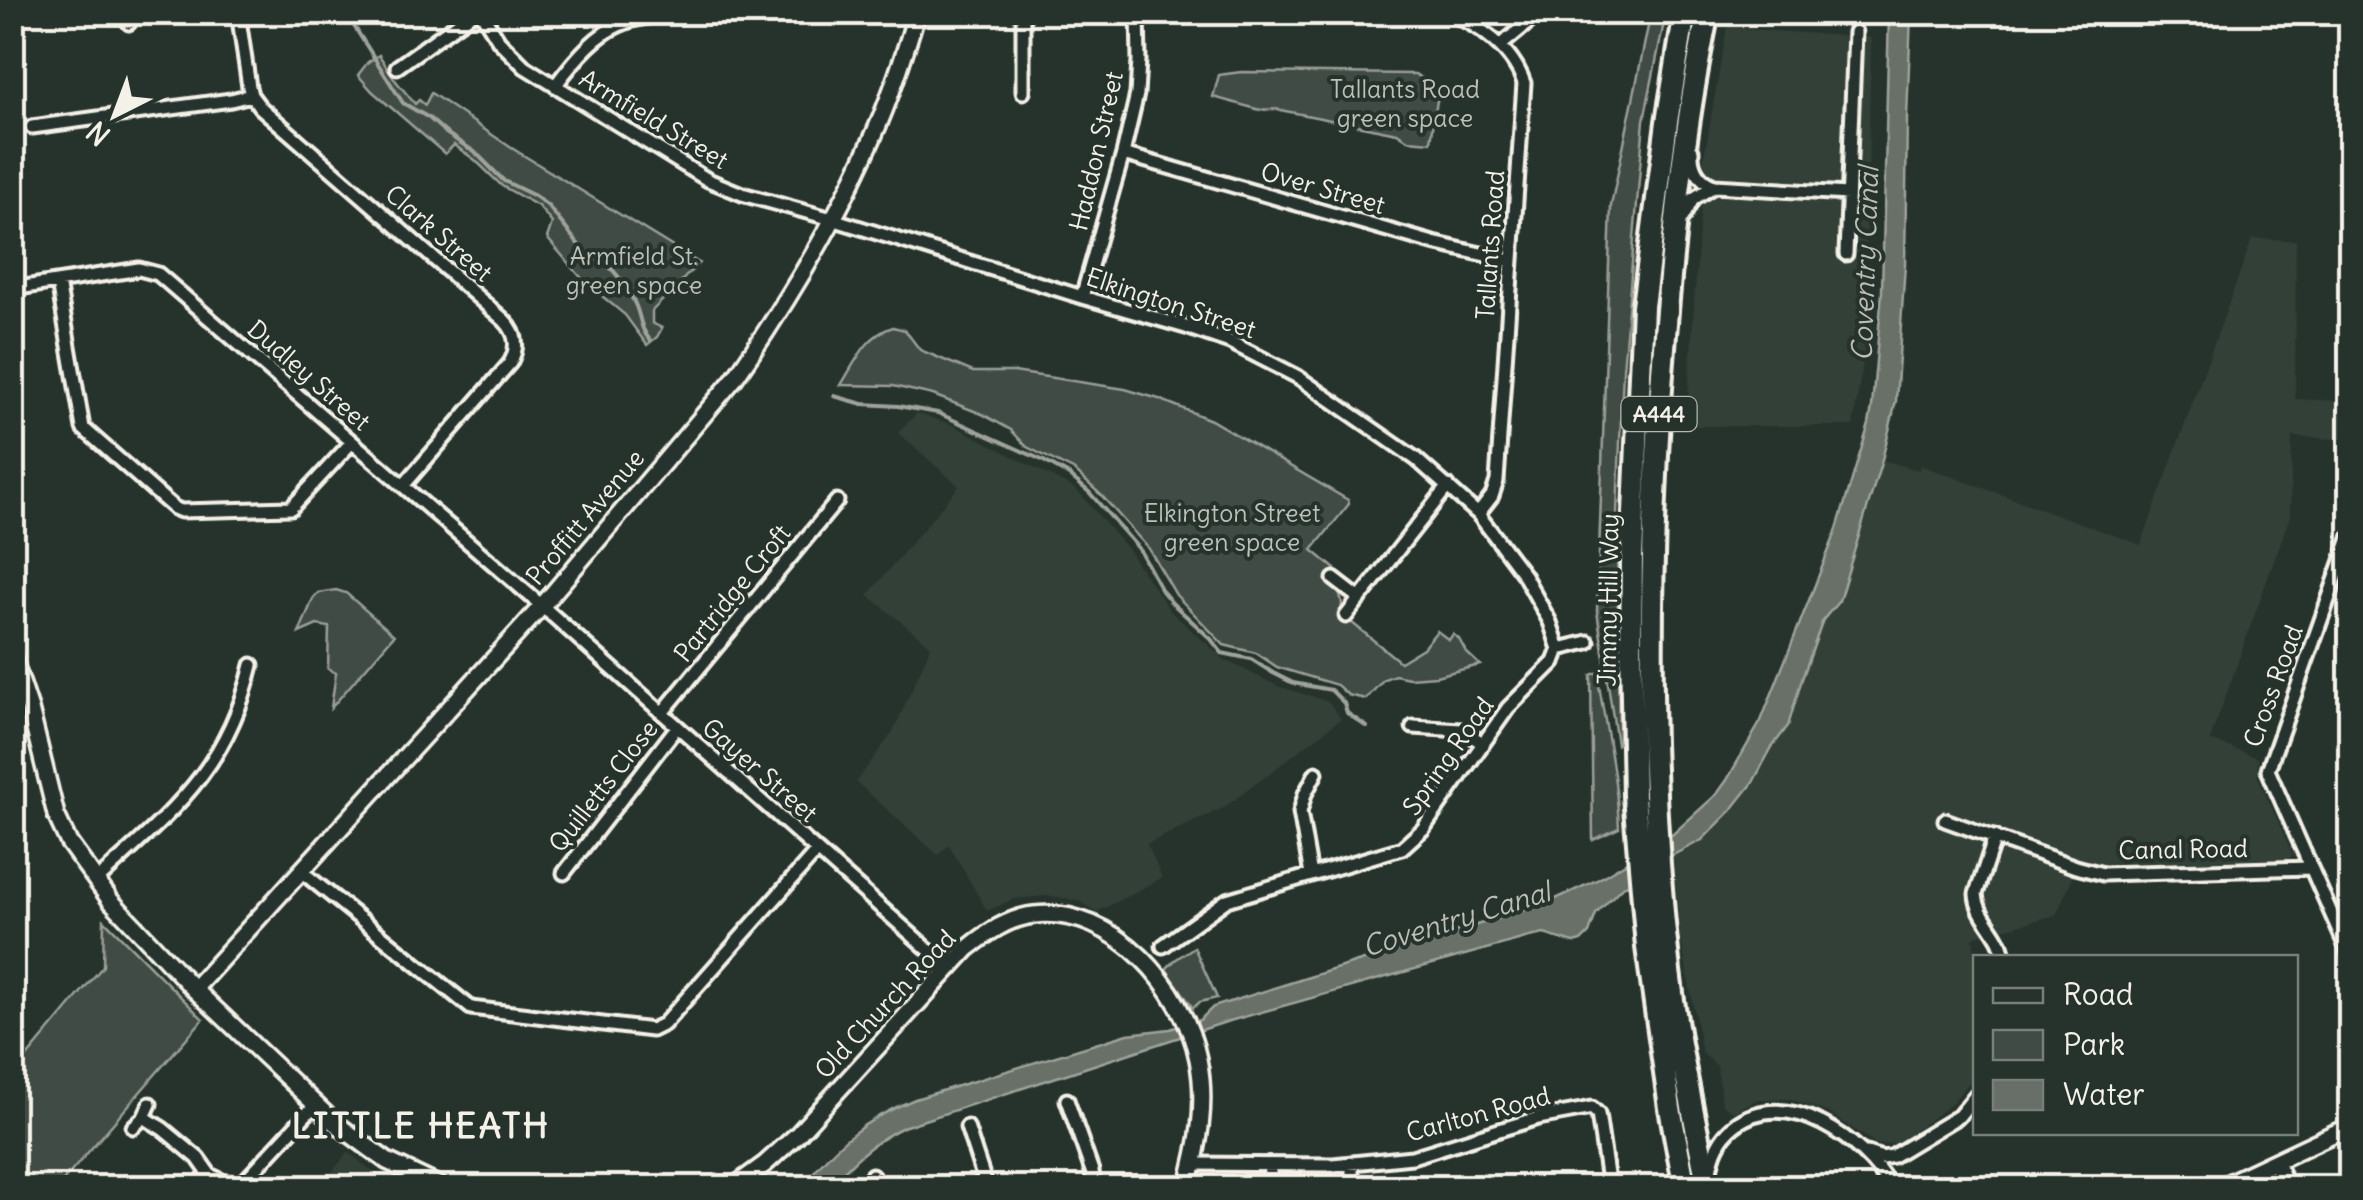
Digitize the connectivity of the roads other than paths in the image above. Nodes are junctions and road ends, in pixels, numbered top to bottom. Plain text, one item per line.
1 (238, 12) edge
2 (478, 12) edge
3 (715, 12) edge
4 (917, 12) edge
5 (1023, 12) edge
6 (1138, 12) edge
7 (1446, 12) edge
8 (1541, 12) edge
9 (1684, 12) edge
10 (1708, 12) edge
11 (1855, 32) dead end
12 (1500, 46) junction
13 (397, 66) dead end
14 (1696, 72) junction
15 (555, 86) junction
16 (1023, 92) dead end
17 (251, 95) junction
18 (32, 128) dead end
19 (1123, 154) junction
20 (1714, 186) junction
21 (1848, 194) junction
22 (832, 219) junction
23 (1674, 247) junction
24 (1846, 254) dead end
25 (1511, 260) junction
26 (58, 282) junction
27 (12, 290) edge
28 (1082, 298) junction
29 (352, 442) junction
30 (403, 486) junction
31 (1448, 486) junction
32 (837, 501) dead end
33 (1478, 514) junction
34 (2350, 538) edge
35 (1334, 579) dead end
36 (1360, 599) junction
37 (542, 606) junction
38 (1346, 616) dead end
39 (1588, 642) dead end
40 (1559, 649) junction
41 (12, 655) edge
42 (252, 665) dead end
43 (662, 713) junction
44 (678, 727) junction
45 (1412, 727) dead end
46 (1483, 743) junction
47 (1316, 774) dead end
48 (1945, 820) dead end
49 (1995, 837) junction
50 (817, 851) junction
51 (2311, 868) junction
52 (301, 871) junction
53 (564, 873) dead end
54 (1311, 875) junction
55 (96, 881) junction
56 (1163, 946) dead end
57 (2003, 955) edge
58 (2350, 956) edge
59 (948, 967) junction
60 (194, 989) junction
61 (1973, 1099) edge
62 (1066, 1100) dead end
63 (314, 1104) junction
64 (2350, 1126) edge
65 (133, 1127) dead end
66 (967, 1127) dead end
67 (1862, 1151) junction
68 (1893, 1156) junction
69 (2275, 1162) junction
70 (1194, 1164) junction
71 (1352, 1164) junction
72 (1269, 1165) junction
73 (239, 1186) edge
74 (444, 1188) edge
75 (732, 1188) edge
76 (987, 1188) edge
77 (1094, 1188) edge
78 (1187, 1188) edge
79 (1272, 1188) edge
80 (1352, 1188) edge
81 (1610, 1188) edge
82 (1685, 1188) edge
83 (1709, 1188) edge
84 (1891, 1188) edge
85 (2218, 1188) edge
86 (2287, 1188) edge

1 - 17 street
2 - 13 street
2 - 15 street, Armfield Street
3 - 15 street
4 - 22 main road, Proffitt Avenue
5 - 16 street
6 - 19 street, Haddon Street
7 - 12 street, Tallants Road
8 - 12 street
9 - 82 highway, Jimmy Hill Way / A444
10 - 14 highway, Jimmy Hill Way / A444
11 - 21 street
12 - 25 street, Tallants Road
14 - 20 street, Jimmy Hill Way
14 - 23 highway, Jimmy Hill Way / A444
15 - 22 street, Armfield Street
17 - 18 street
17 - 30 street, Clark Street
19 - 25 street, Over Street
19 - 28 street, Haddon Street
20 - 21 street
20 - 23 street, Jimmy Hill Way
21 - 24 street
22 - 28 street, Elkington Street
22 - 37 main road, Proffitt Avenue
23 - 83 highway, Jimmy Hill Way / A444
25 - 33 street, Tallants Road
26 - 27 street, Dudley Street
26 - 29 street, Dudley Street
26 - 29 street
28 - 31 street, Elkington Street
29 - 30 street, Dudley Street
30 - 37 street, Dudley Street
31 - 33 street, Elkington Street
31 - 36 street
32 - 43 street, Partridge Croft
33 - 40 street, Elkington Street
34 - 51 street, Cross Road
35 - 36 street
36 - 38 street
37 - 43 street, Gayer Street
37 - 52 main road, Proffitt Avenue
39 - 40 street
40 - 46 street, Spring Road
41 - 55 main road
42 - 55 street
43 - 44 street, Gayer Street
44 - 50 street, Gayer Street
44 - 53 street, Quilletts Close
45 - 46 street
46 - 54 street, Spring Road
47 - 54 street
48 - 49 street, Canal Road
49 - 51 street, Canal Road
49 - 57 street
50 - 52 street
50 - 59 street, Gayer Street
51 - 58 street, Cross Road
52 - 60 main road, Proffitt Avenue
54 - 56 street, Spring Road
55 - 60 main road
59 - 70 main road, Old Church Road
59 - 75 main road, Old Church Road
60 - 63 main road
61 - 68 street
62 - 77 street
63 - 73 street
63 - 74 main road
64 - 69 main road
65 - 73 street
66 - 76 street
67 - 68 street
67 - 83 street
67 - 84 street
68 - 84 street
69 - 85 main road
69 - 86 main road
70 - 72 street, Carlton Road
70 - 78 main road, Old Church Road
71 - 72 street, Carlton Road
71 - 80 street
71 - 81 street, Carlton Road
72 - 79 street

